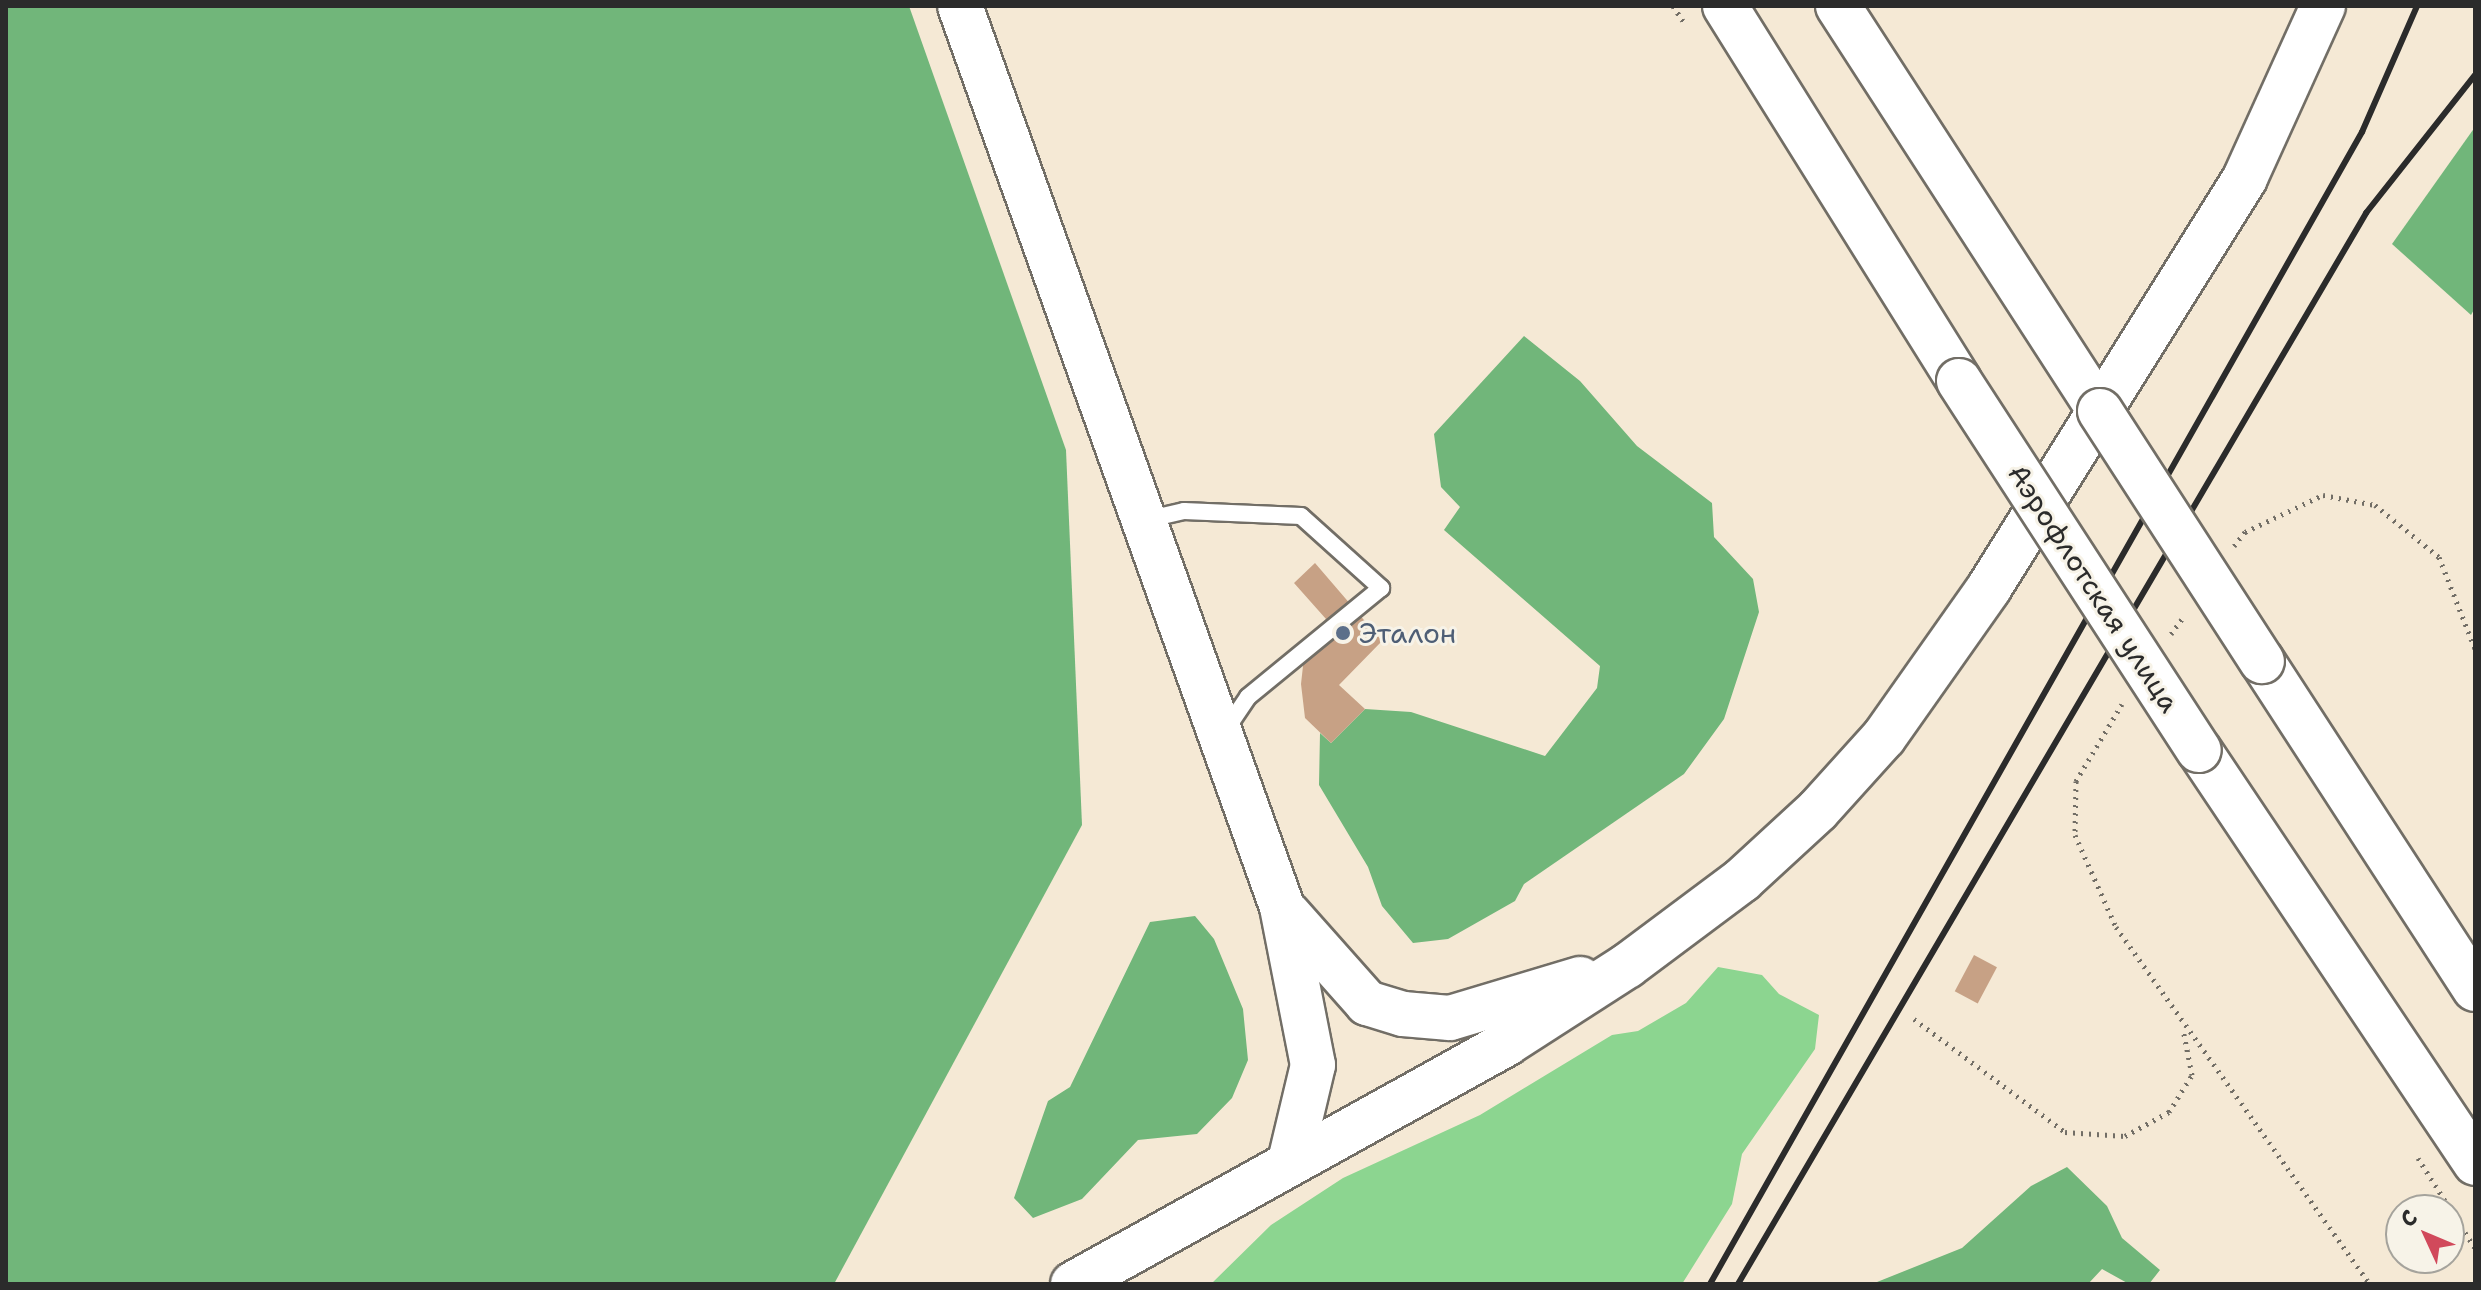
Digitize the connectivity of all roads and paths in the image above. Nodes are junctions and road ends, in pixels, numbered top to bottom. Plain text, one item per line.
1 (960, 6) edge
2 (979, 6) edge
3 (1725, 6) edge
4 (1838, 6) edge
5 (2323, 6) edge
6 (981, 61) junction
7 (2100, 411) junction
8 (1145, 520) junction
9 (1220, 739) junction
10 (1282, 907) junction
11 (1627, 966) junction
12 (2475, 989) edge
13 (1914, 1019) dead end
14 (2182, 1024) dead end
15 (1291, 1157) junction
16 (2475, 1163) edge
17 (1073, 1284) edge

1 - 6 street
2 - 6 street
3 - 16 street, Аэрофлотская улица, bridge
4 - 7 street
5 - 7 street
6 - 8 street
7 - 11 street
7 - 12 street, bridge
8 - 9 street
8 - 9 lane
9 - 10 street
10 - 11 street
10 - 15 street
11 - 15 street
13 - 14 path
15 - 17 street

